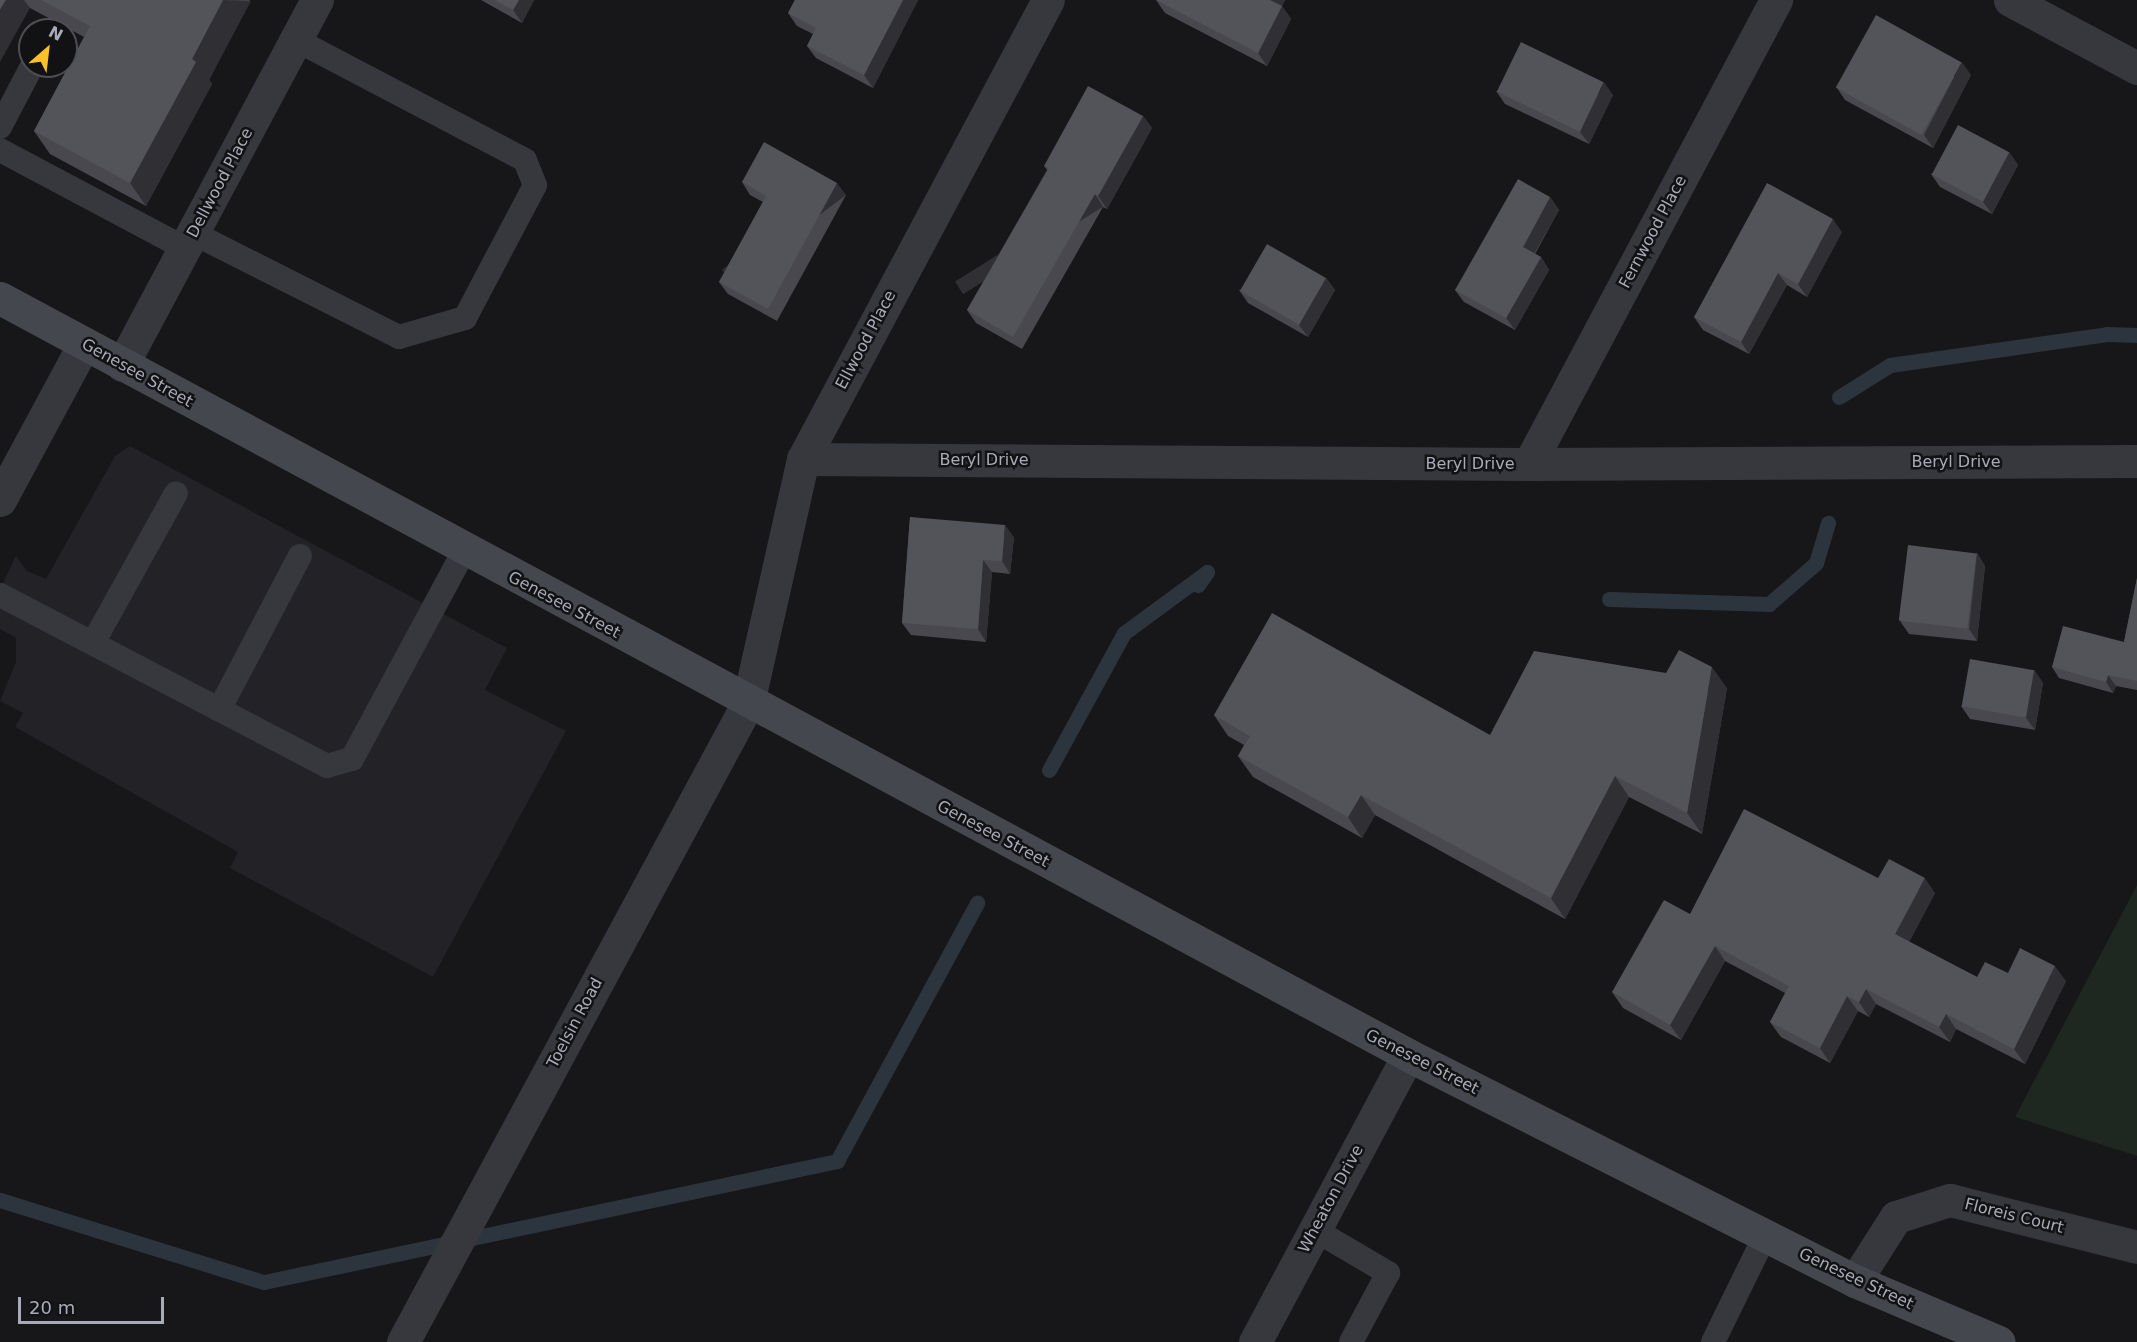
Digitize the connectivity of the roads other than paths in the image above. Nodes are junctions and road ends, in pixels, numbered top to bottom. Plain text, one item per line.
1 (317, 0) edge
2 (1048, 0) edge
3 (1776, 0) edge
4 (2010, 0) edge
5 (296, 40) junction
6 (2137, 68) edge
7 (26, 78) edge
8 (0, 127) edge
9 (0, 150) edge
10 (189, 240) junction
11 (0, 298) edge
12 (84, 344) junction
13 (122, 365) junction
14 (803, 459) junction
15 (2137, 461) edge
16 (1529, 464) junction
17 (176, 493) dead end
18 (0, 500) edge
19 (464, 551) junction
20 (300, 556) dead end
21 (0, 595) edge
22 (93, 644) junction
23 (748, 703) junction
24 (219, 710) junction
25 (1408, 1055) junction
26 (1315, 1230) junction
27 (1765, 1236) junction
28 (2137, 1247) edge
29 (1855, 1281) junction
30 (403, 1342) edge
31 (1255, 1342) edge
32 (1351, 1342) edge
33 (1713, 1342) edge
34 (1999, 1342) edge

1 - 5 street, Dellwood Place
2 - 14 street, Ellwood Place
3 - 16 street, Fernwood Place
4 - 6 street
5 - 10 street, Dellwood Place
5 - 10 lane
7 - 8 lane
9 - 10 lane
10 - 13 street, Dellwood Place
11 - 12 main road, Genesee Street
12 - 13 main road, Genesee Street
12 - 18 street
13 - 19 main road, Genesee Street
14 - 16 street, Beryl Drive
14 - 23 street, Ellwood Place
15 - 16 street, Beryl Drive
17 - 22 lane
19 - 23 main road, Genesee Street
19 - 24 lane
20 - 24 lane
21 - 22 lane
22 - 24 lane
23 - 25 main road, Genesee Street
23 - 30 street, Toelsin Road
25 - 26 street, Wheaton Drive
25 - 27 main road, Genesee Street
26 - 31 street, Wheaton Drive
26 - 32 lane
27 - 29 main road, Genesee Street
27 - 33 lane
28 - 29 street, Floreis Court
29 - 34 main road, Genesee Street

